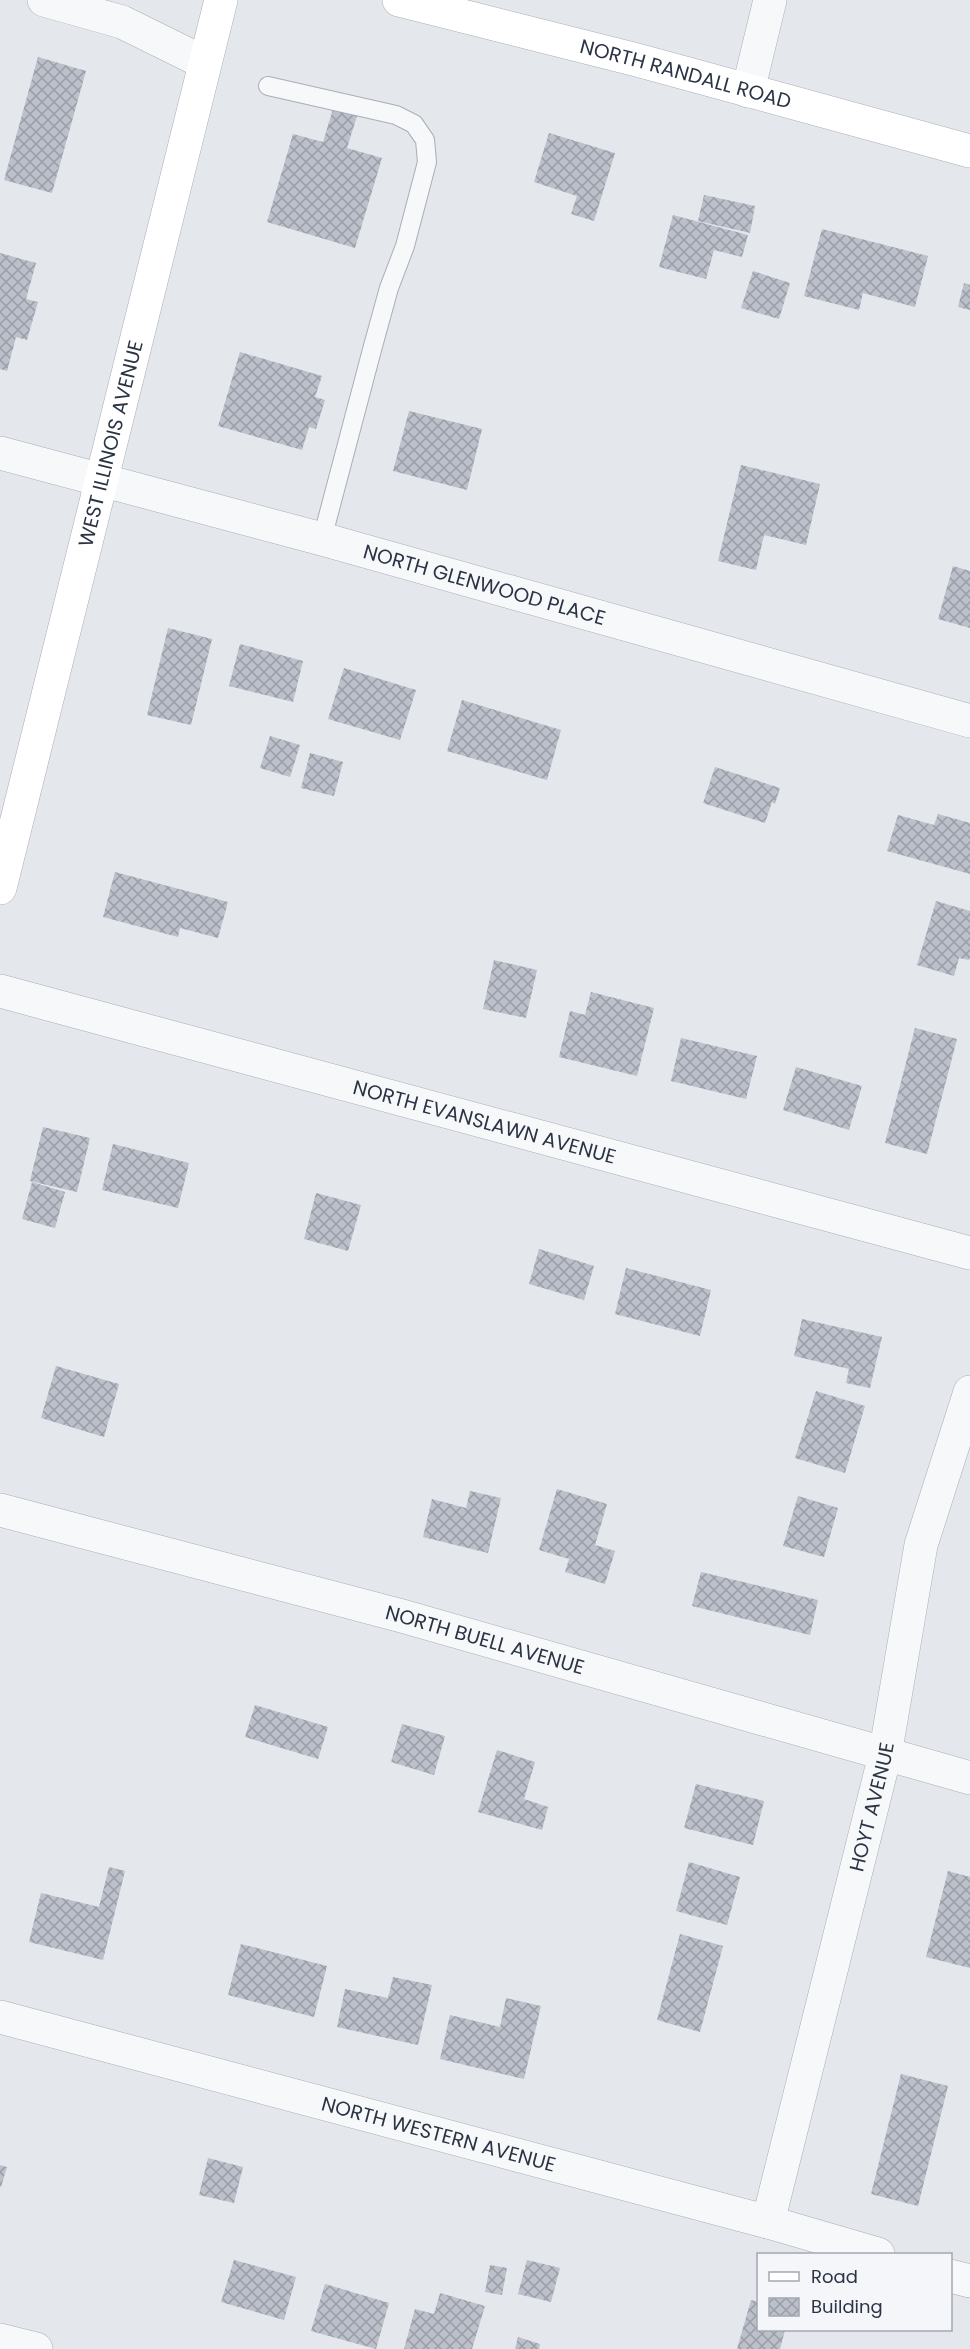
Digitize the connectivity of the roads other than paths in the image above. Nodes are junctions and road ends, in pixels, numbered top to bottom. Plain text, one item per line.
1 (44, 0) edge
2 (221, 0) edge
3 (399, 0) edge
4 (770, 0) edge
5 (205, 63) junction
6 (268, 86) dead end
7 (747, 91) junction
8 (970, 151) edge
9 (0, 453) edge
10 (101, 479) junction
11 (322, 538) junction
12 (970, 721) edge
13 (0, 888) edge
14 (0, 991) edge
15 (970, 1252) edge
16 (970, 1392) edge
17 (0, 1510) edge
18 (885, 1755) junction
19 (970, 1778) edge
20 (0, 2017) edge
21 (768, 2222) junction
22 (875, 2253) edge
23 (952, 2276) edge
24 (970, 2281) edge
25 (0, 2340) edge
26 (36, 2349) edge

1 - 5 street
2 - 5 street, WEST ILLINOIS AVENUE
3 - 7 street, NORTH RANDALL ROAD
4 - 7 street
5 - 10 street, WEST ILLINOIS AVENUE
6 - 11 lane
7 - 8 street, NORTH RANDALL ROAD
9 - 10 street, NORTH GLENWOOD PLACE
10 - 11 street, NORTH GLENWOOD PLACE
10 - 13 street, WEST ILLINOIS AVENUE
11 - 12 street, NORTH GLENWOOD PLACE
14 - 15 street, NORTH EVANSLAWN AVENUE
16 - 18 street, HOYT AVENUE
17 - 18 street, NORTH BUELL AVENUE
18 - 19 street, NORTH BUELL AVENUE
18 - 21 street, HOYT AVENUE
20 - 21 street, NORTH WESTERN AVENUE
21 - 22 street, NORTH WESTERN AVENUE
23 - 24 street
25 - 26 street

